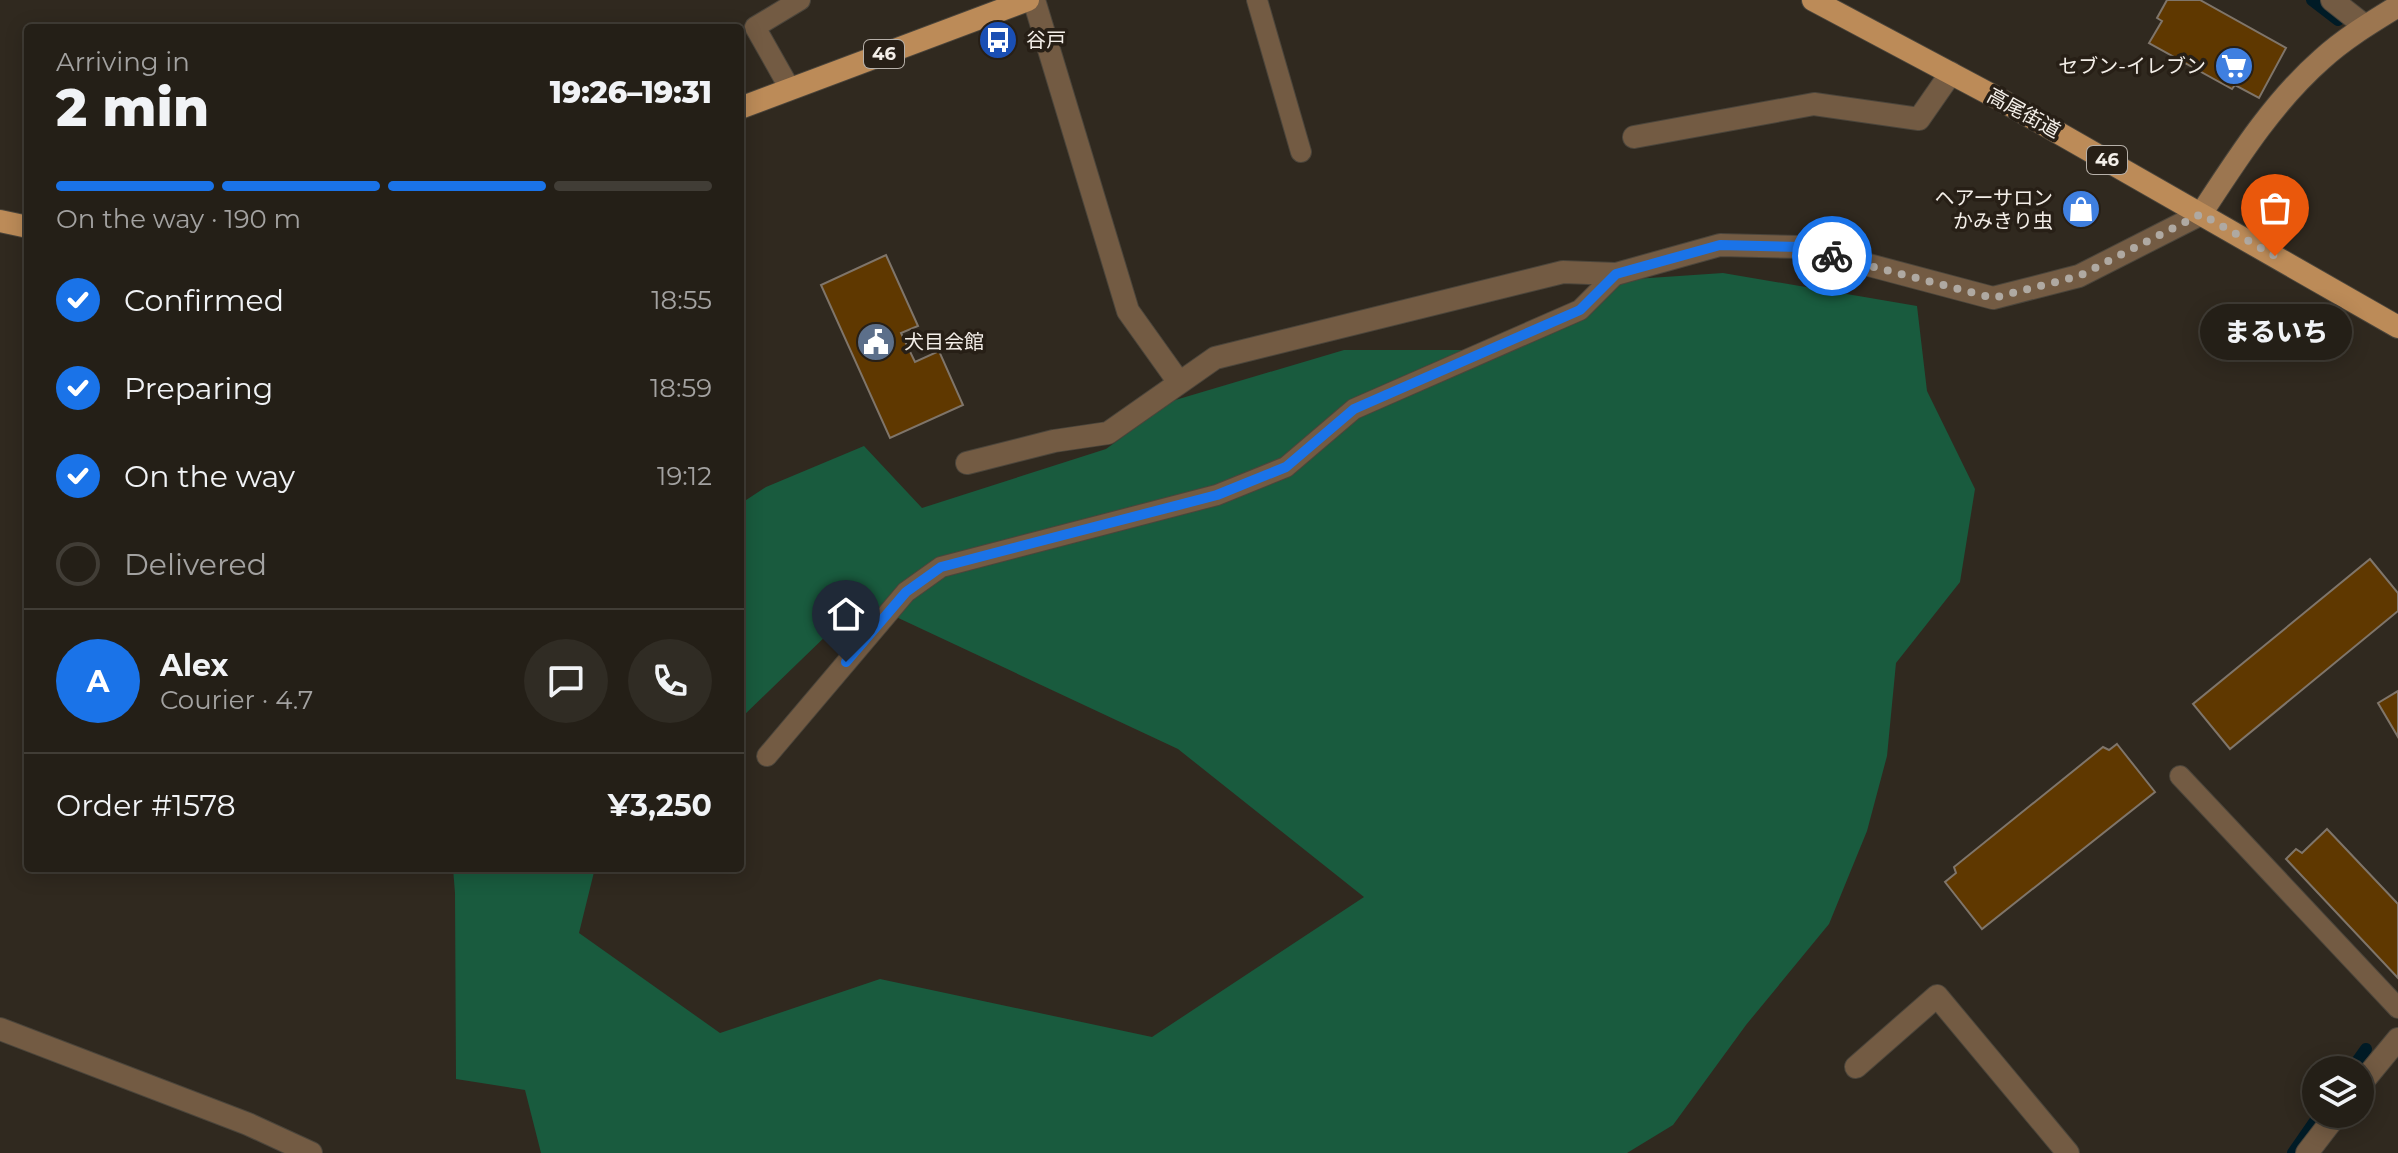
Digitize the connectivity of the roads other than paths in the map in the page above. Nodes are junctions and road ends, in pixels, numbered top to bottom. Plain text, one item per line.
1 (800, 0) edge
2 (1028, 0) edge
3 (1034, 0) edge
4 (1257, 0) edge
5 (1813, 0) edge
6 (2332, 0) edge
7 (2398, 6) edge
8 (2365, 26) junction
9 (1951, 73) junction
10 (790, 89) junction
11 (744, 106) edge
12 (1634, 137) dead end
13 (1301, 152) dead end
14 (2201, 214) junction
15 (0, 221) edge
16 (24, 226) edge
17 (1616, 274) junction
18 (2398, 327) edge
19 (1178, 381) junction
20 (967, 463) dead end
21 (767, 756) dead end
22 (2180, 776) dead end
23 (2398, 1008) edge
24 (0, 1029) edge
25 (2398, 1039) edge
26 (1856, 1067) dead end
27 (2374, 1068) edge
28 (2326, 1128) edge
29 (311, 1153) edge
30 (2068, 1153) edge
31 (2307, 1153) edge

1 - 10 lane
2 - 10 main road, 46
3 - 19 street
4 - 13 lane
5 - 9 main road, 高尾街道 / 46
6 - 8 street
7 - 8 main road
8 - 14 main road
9 - 12 street
9 - 14 main road, 高尾街道 / 46
10 - 11 main road, 46
14 - 17 street
14 - 18 main road, 高尾街道 / 46
15 - 16 main road
17 - 19 street
17 - 21 lane
19 - 20 street
22 - 23 lane
24 - 29 street
25 - 27 street
26 - 30 street
28 - 31 street

